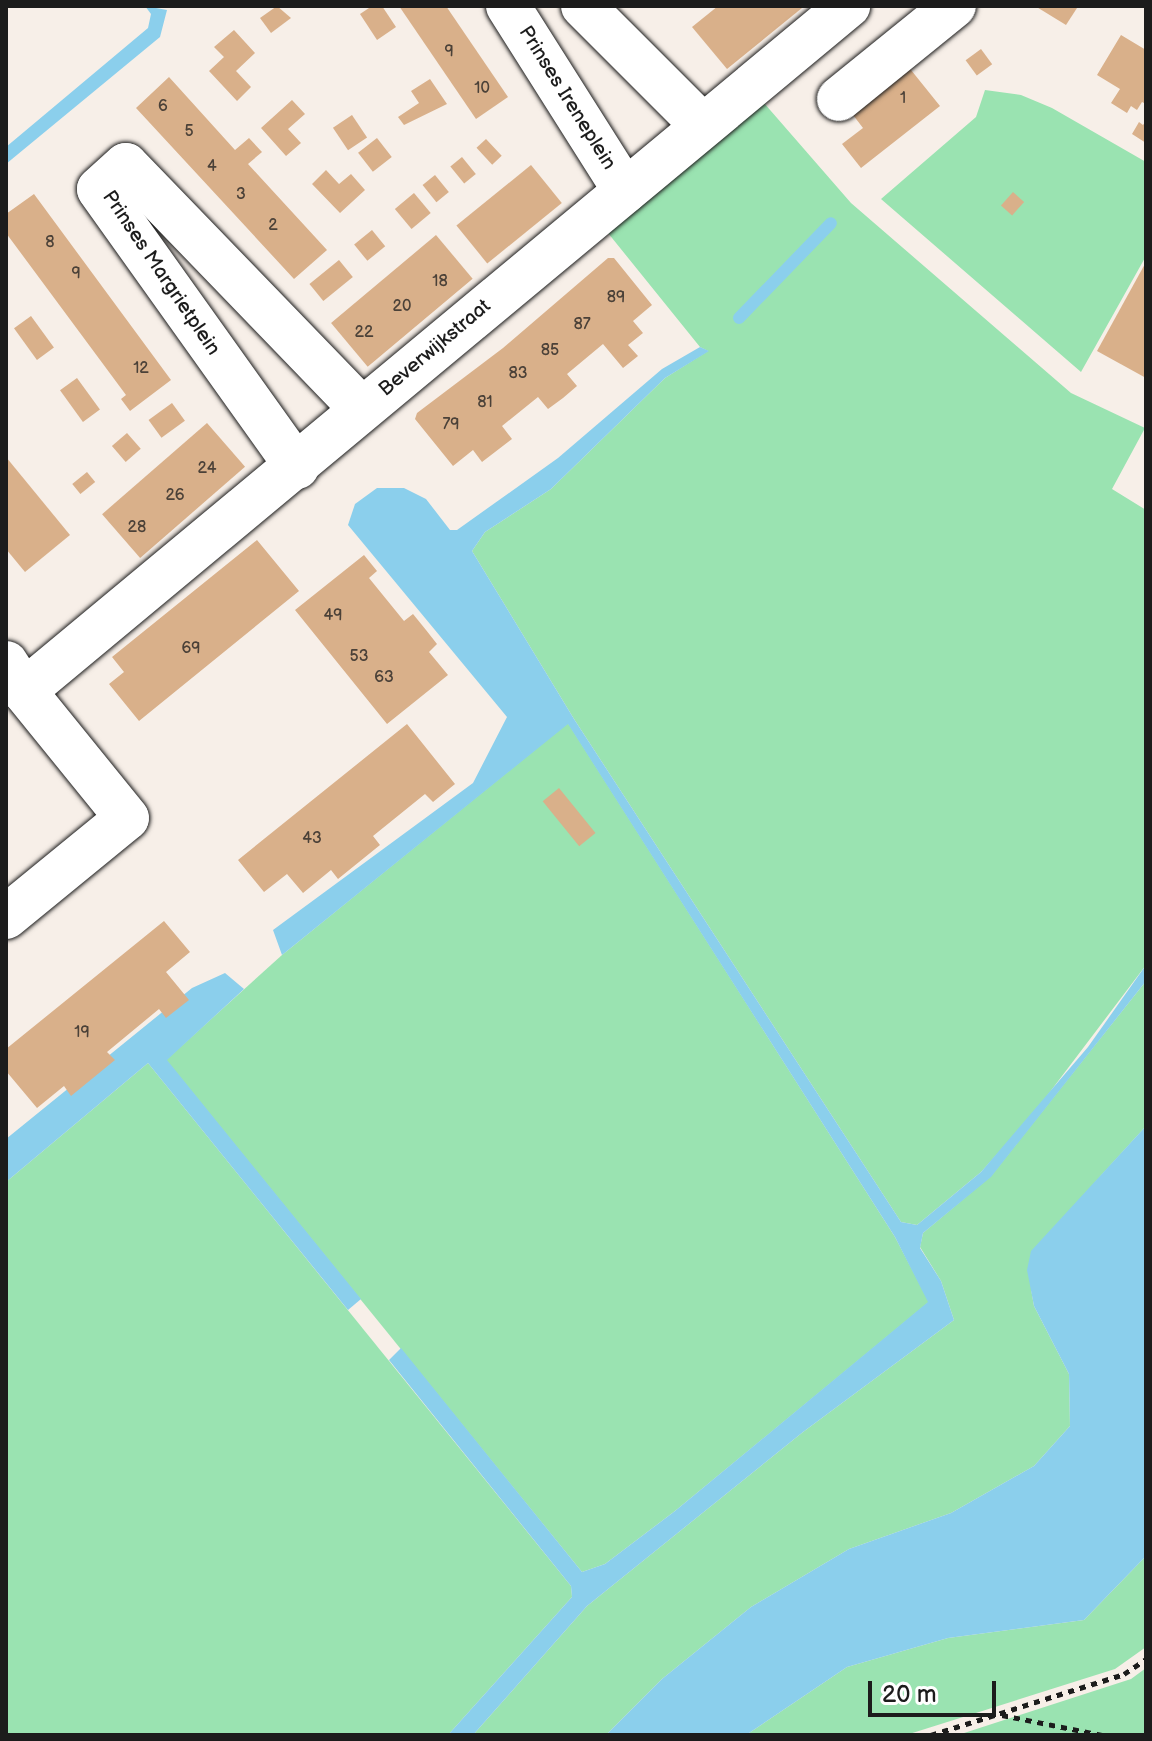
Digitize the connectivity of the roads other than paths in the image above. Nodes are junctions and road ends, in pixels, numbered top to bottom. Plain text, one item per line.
1 (508, 6) edge
2 (583, 6) edge
3 (848, 6) edge
4 (954, 6) edge
5 (839, 99) dead end
6 (702, 125) junction
7 (625, 191) junction
8 (362, 409) junction
9 (297, 467) junction
10 (15, 677) edge
11 (6, 917) edge

1 - 7 street, Prinses Ireneplein
2 - 6 street
3 - 6 street, Beverwijkstraat
4 - 5 street
6 - 7 street, Beverwijkstraat
7 - 8 street, Beverwijkstraat
8 - 9 street, Beverwijkstraat
8 - 9 street, Prinses Margrietplein
9 - 10 street, Beverwijkstraat
10 - 11 street, Beverwijkstraat

